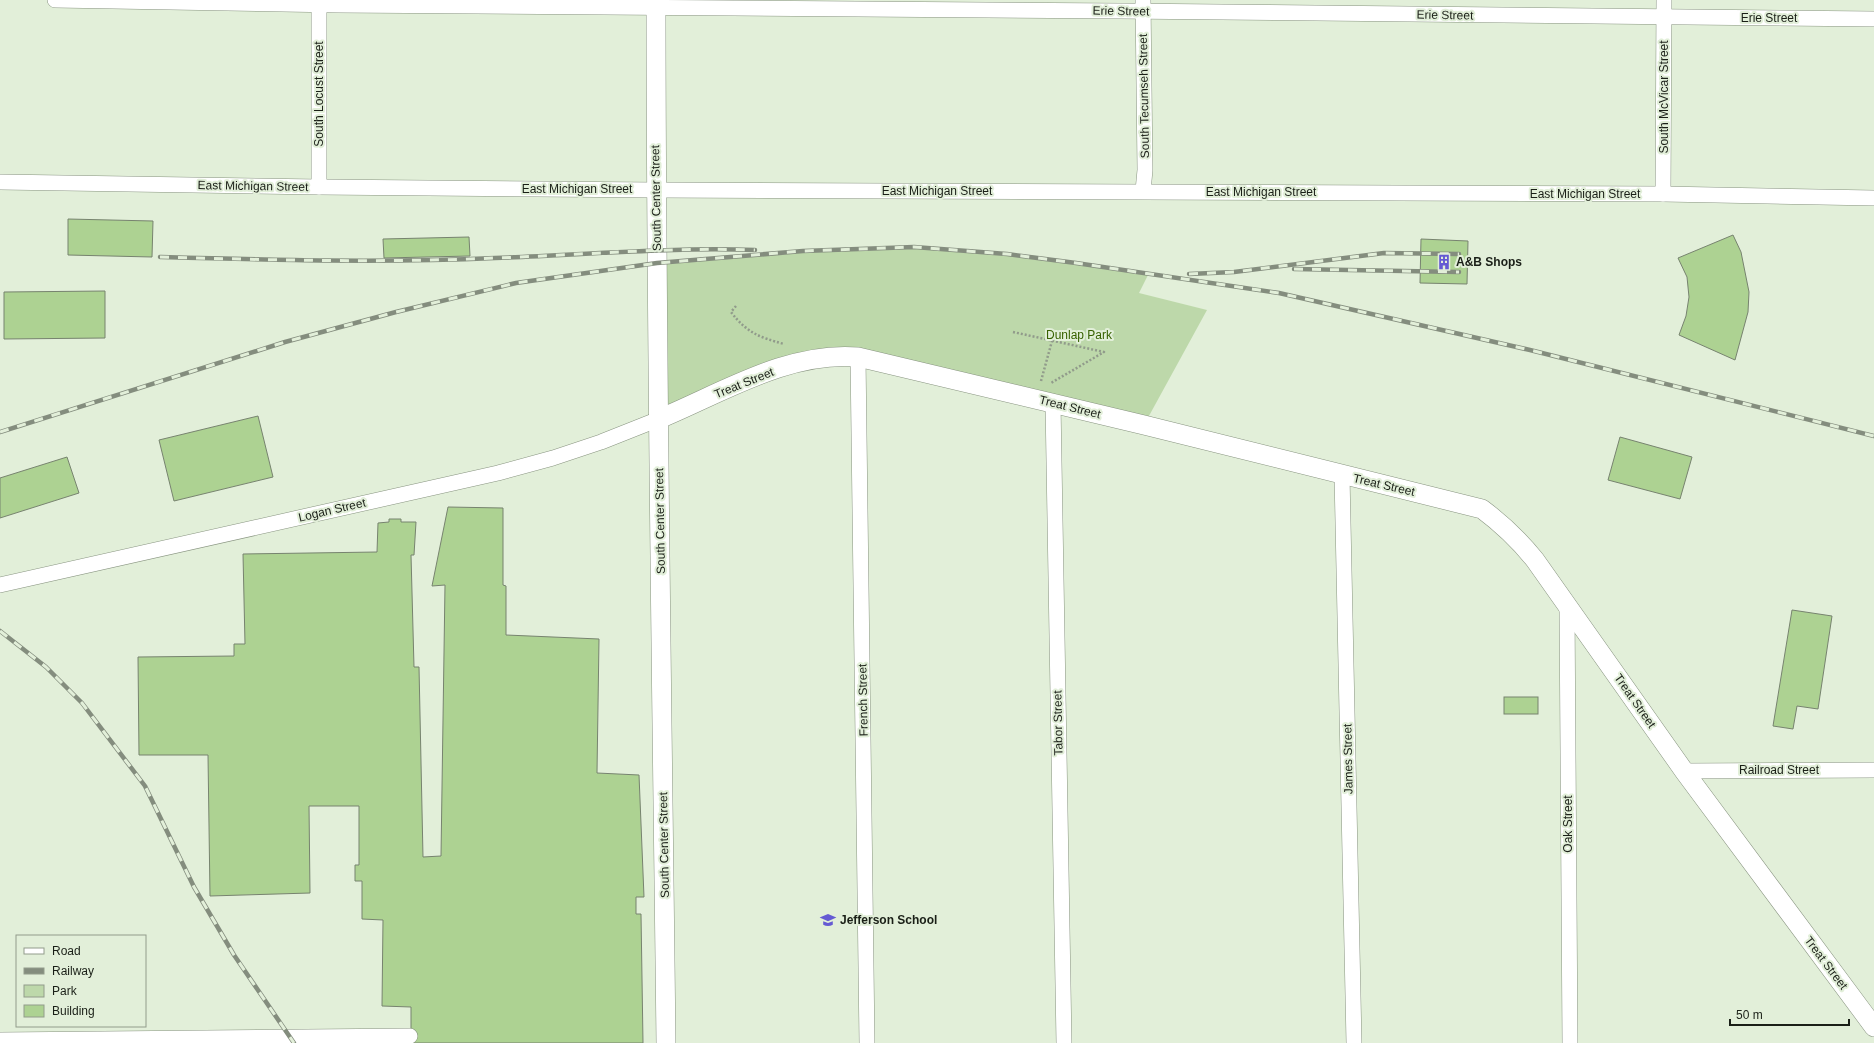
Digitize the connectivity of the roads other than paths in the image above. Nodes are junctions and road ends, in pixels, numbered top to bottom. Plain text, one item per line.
1 (55, 0) edge
2 (1664, 0) edge
3 (319, 2) edge
4 (656, 4) edge
5 (1143, 6) edge
6 (1664, 18) junction
7 (1874, 19) edge
8 (0, 182) edge
9 (319, 187) junction
10 (656, 190) junction
11 (1143, 191) junction
12 (1663, 194) junction
13 (1874, 198) edge
14 (858, 357) junction
15 (1053, 403) junction
16 (659, 419) junction
17 (1342, 475) junction
18 (0, 585) edge
19 (1567, 606) junction
20 (1874, 770) edge
21 (1684, 771) junction
22 (1874, 1027) edge
23 (410, 1036) dead end
24 (0, 1040) edge
25 (666, 1043) edge
26 (867, 1043) edge
27 (1064, 1043) edge
28 (1354, 1043) edge
29 (1570, 1043) edge

1 - 3 street, Erie Street
2 - 6 street, South McVicar Street
3 - 4 street, Erie Street
3 - 9 street, South Locust Street
4 - 5 street, Erie Street
4 - 10 street, South Center Street
5 - 6 street, Erie Street
5 - 11 street, South Tecumseh Street
6 - 7 street, Erie Street
6 - 12 street, South McVicar Street
8 - 9 street, East Michigan Street
9 - 10 street, East Michigan Street
10 - 11 street, East Michigan Street
10 - 16 street, South Center Street
11 - 12 street, East Michigan Street
12 - 13 street, East Michigan Street
14 - 15 street, Treat Street
14 - 16 street, Treat Street
14 - 26 street, French Street
15 - 17 street, Treat Street
15 - 27 street, Tabor Street
16 - 18 street, Logan Street
16 - 25 street, South Center Street
17 - 19 street, Treat Street
17 - 28 street, James Street
19 - 21 street, Treat Street
19 - 29 street, Oak Street
20 - 21 street, Railroad Street
21 - 22 street, Treat Street
23 - 24 street

